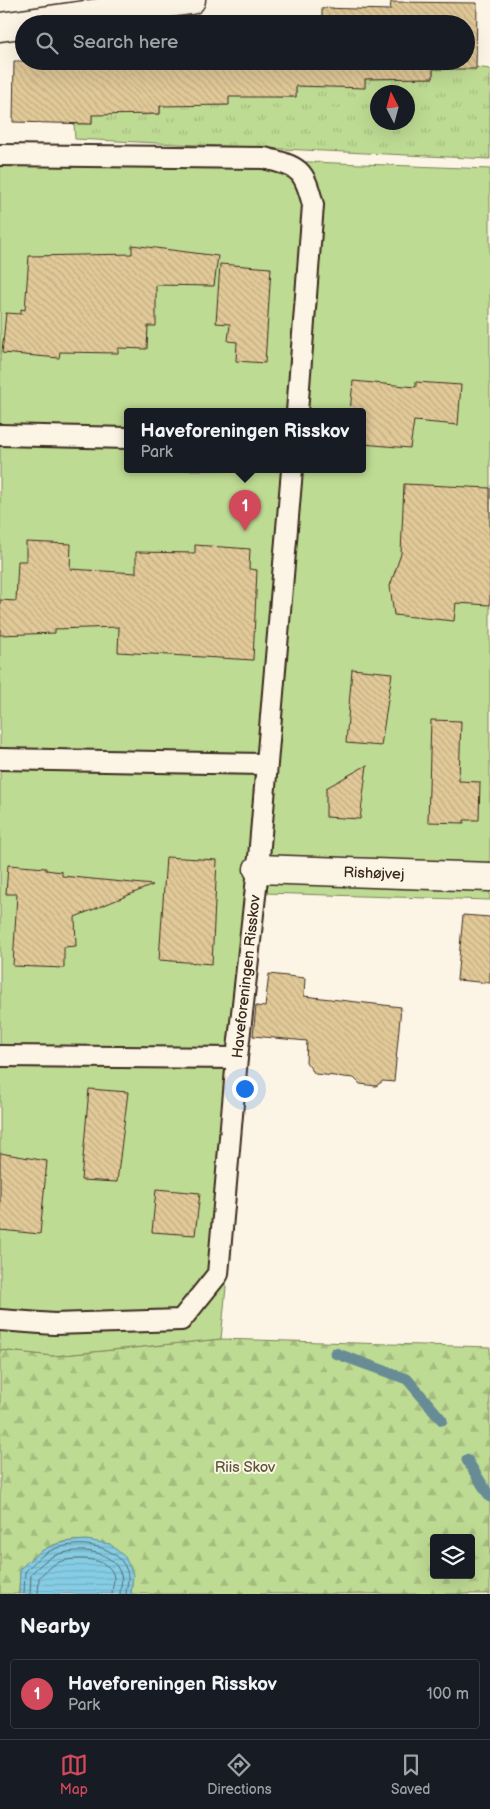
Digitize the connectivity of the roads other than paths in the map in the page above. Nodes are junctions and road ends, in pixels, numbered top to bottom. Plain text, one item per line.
1 (191, 0) edge
2 (85, 15) edge
3 (15, 25) edge
4 (0, 27) edge
5 (0, 156) edge
6 (297, 408) edge
7 (0, 435) edge
8 (124, 438) edge
9 (292, 473) edge
10 (0, 759) edge
11 (265, 764) junction
12 (258, 869) junction
13 (490, 877) edge
14 (0, 1056) edge
15 (237, 1058) junction
16 (0, 1320) edge

1 - 2 street
3 - 4 street
5 - 6 lane
7 - 8 lane
9 - 11 lane, Haveforeningen Risskov
10 - 11 lane
11 - 12 lane, Haveforeningen Risskov
12 - 13 street, Rishøjvej
12 - 15 lane, Haveforeningen Risskov
14 - 15 lane
15 - 16 lane, Haveforeningen Risskov

